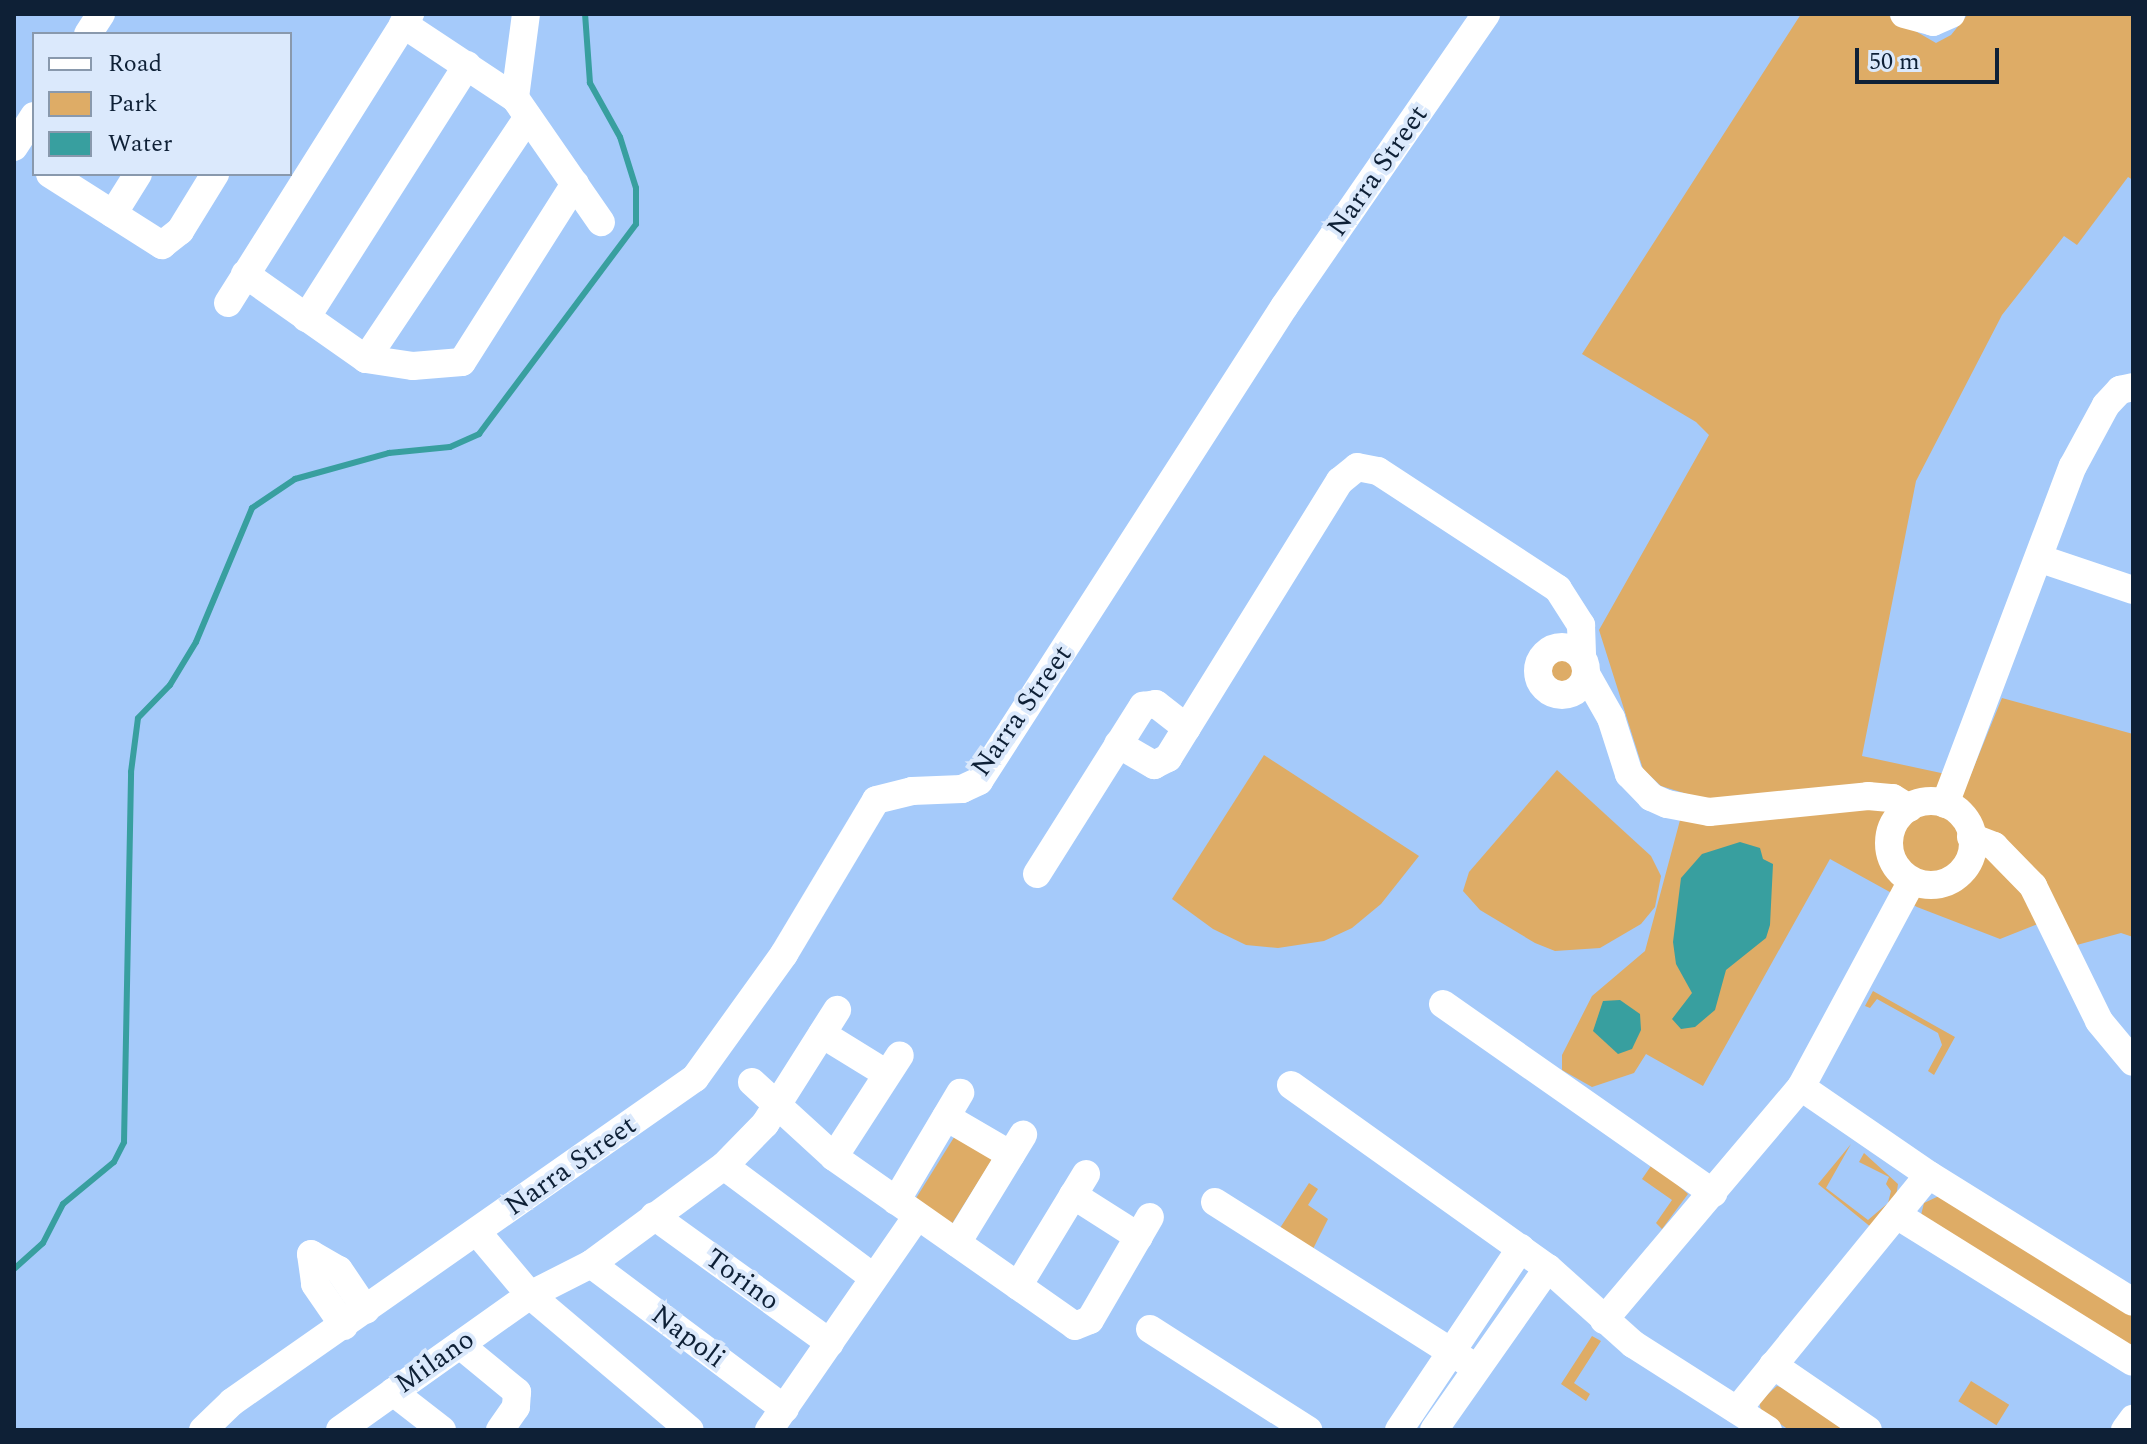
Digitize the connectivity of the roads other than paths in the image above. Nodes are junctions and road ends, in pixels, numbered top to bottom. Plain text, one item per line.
1 (101, 14) edge
2 (526, 14) edge
3 (1486, 14) edge
4 (1904, 14) edge
5 (1951, 14) edge
6 (407, 19) edge
7 (89, 32) edge
8 (467, 65) junction
9 (522, 108) junction
10 (32, 119) edge
11 (14, 149) edge
12 (32, 162) edge
13 (53, 176) edge
14 (137, 176) edge
15 (214, 176) edge
16 (575, 184) junction
17 (113, 214) junction
18 (601, 222) dead end
19 (245, 274) junction
20 (228, 303) dead end
21 (306, 318) junction
22 (366, 359) junction
23 (2133, 387) edge
24 (2041, 559) junction
25 (2133, 590) edge
26 (1187, 728) junction
27 (1118, 744) junction
28 (1945, 804) junction
29 (1909, 808) junction
30 (1971, 837) junction
31 (1037, 874) dead end
32 (1912, 881) junction
33 (1443, 1004) dead end
34 (837, 1010) dead end
35 (822, 1034) junction
36 (2133, 1062) edge
37 (752, 1082) dead end
38 (1291, 1085) dead end
39 (1801, 1087) junction
40 (778, 1102) junction
41 (834, 1157) junction
42 (724, 1166) junction
43 (1929, 1175) junction
44 (1713, 1193) junction
45 (1215, 1202) dead end
46 (907, 1208) junction
47 (654, 1216) junction
48 (1900, 1217) junction
49 (477, 1232) junction
50 (957, 1243) junction
51 (1521, 1248) junction
52 (591, 1264) junction
53 (1548, 1268) junction
54 (873, 1277) junction
55 (1018, 1286) junction
56 (530, 1295) junction
57 (2133, 1302) edge
58 (1604, 1320) junction
59 (1150, 1329) dead end
60 (830, 1343) junction
61 (460, 1345) junction
62 (1452, 1352) junction
63 (2133, 1362) edge
64 (1773, 1365) junction
65 (1477, 1368) junction
66 (393, 1392) junction
67 (1737, 1410) junction
68 (2133, 1419) edge
69 (777, 1420) edge
70 (203, 1430) edge
71 (340, 1430) edge
72 (442, 1430) edge
73 (500, 1430) edge
74 (690, 1430) edge
75 (1308, 1430) edge
76 (1399, 1430) edge
77 (1434, 1430) edge
78 (1768, 1430) edge
79 (1868, 1430) edge
80 (2125, 1430) edge

1 - 7 street
2 - 9 street
3 - 49 street, Narra Street
4 - 5 street
6 - 8 street
6 - 19 street
8 - 9 street
8 - 21 street
9 - 16 street
9 - 22 street
10 - 11 street
11 - 12 street
13 - 17 street
14 - 17 street
15 - 17 street
16 - 18 street
16 - 22 street
19 - 20 street
19 - 21 street
21 - 22 street
23 - 24 street
24 - 25 street
24 - 28 street
26 - 27 street
26 - 27 street
26 - 29 street
27 - 31 street
28 - 29 street
28 - 30 street
29 - 32 street
30 - 32 street
30 - 36 street
32 - 39 street
33 - 44 street
34 - 35 street, Milano
35 - 40 street, Milano
35 - 41 street
37 - 40 street
38 - 51 street
39 - 43 street
39 - 44 street
40 - 41 street
40 - 42 street, Milano
41 - 46 street
42 - 47 street, Milano
42 - 54 street
43 - 48 street
43 - 57 street
44 - 58 street
45 - 62 street
46 - 50 street
46 - 50 street
46 - 54 street
47 - 52 street, Milano
47 - 60 street, Torino
48 - 63 street
48 - 64 street
49 - 56 street
49 - 70 street, Narra Street
50 - 55 street
51 - 53 street
51 - 62 street
52 - 56 street, Milano
52 - 69 street, Napoli
53 - 58 street
53 - 65 street
54 - 60 street
55 - 55 street
56 - 61 street, Milano
56 - 74 street
58 - 67 street
59 - 75 street
60 - 69 street
61 - 66 street, Milano
61 - 73 street
62 - 65 street
62 - 76 street
64 - 67 street
64 - 79 street
65 - 77 street
66 - 71 street, Milano
66 - 72 street
67 - 78 street
68 - 80 street

